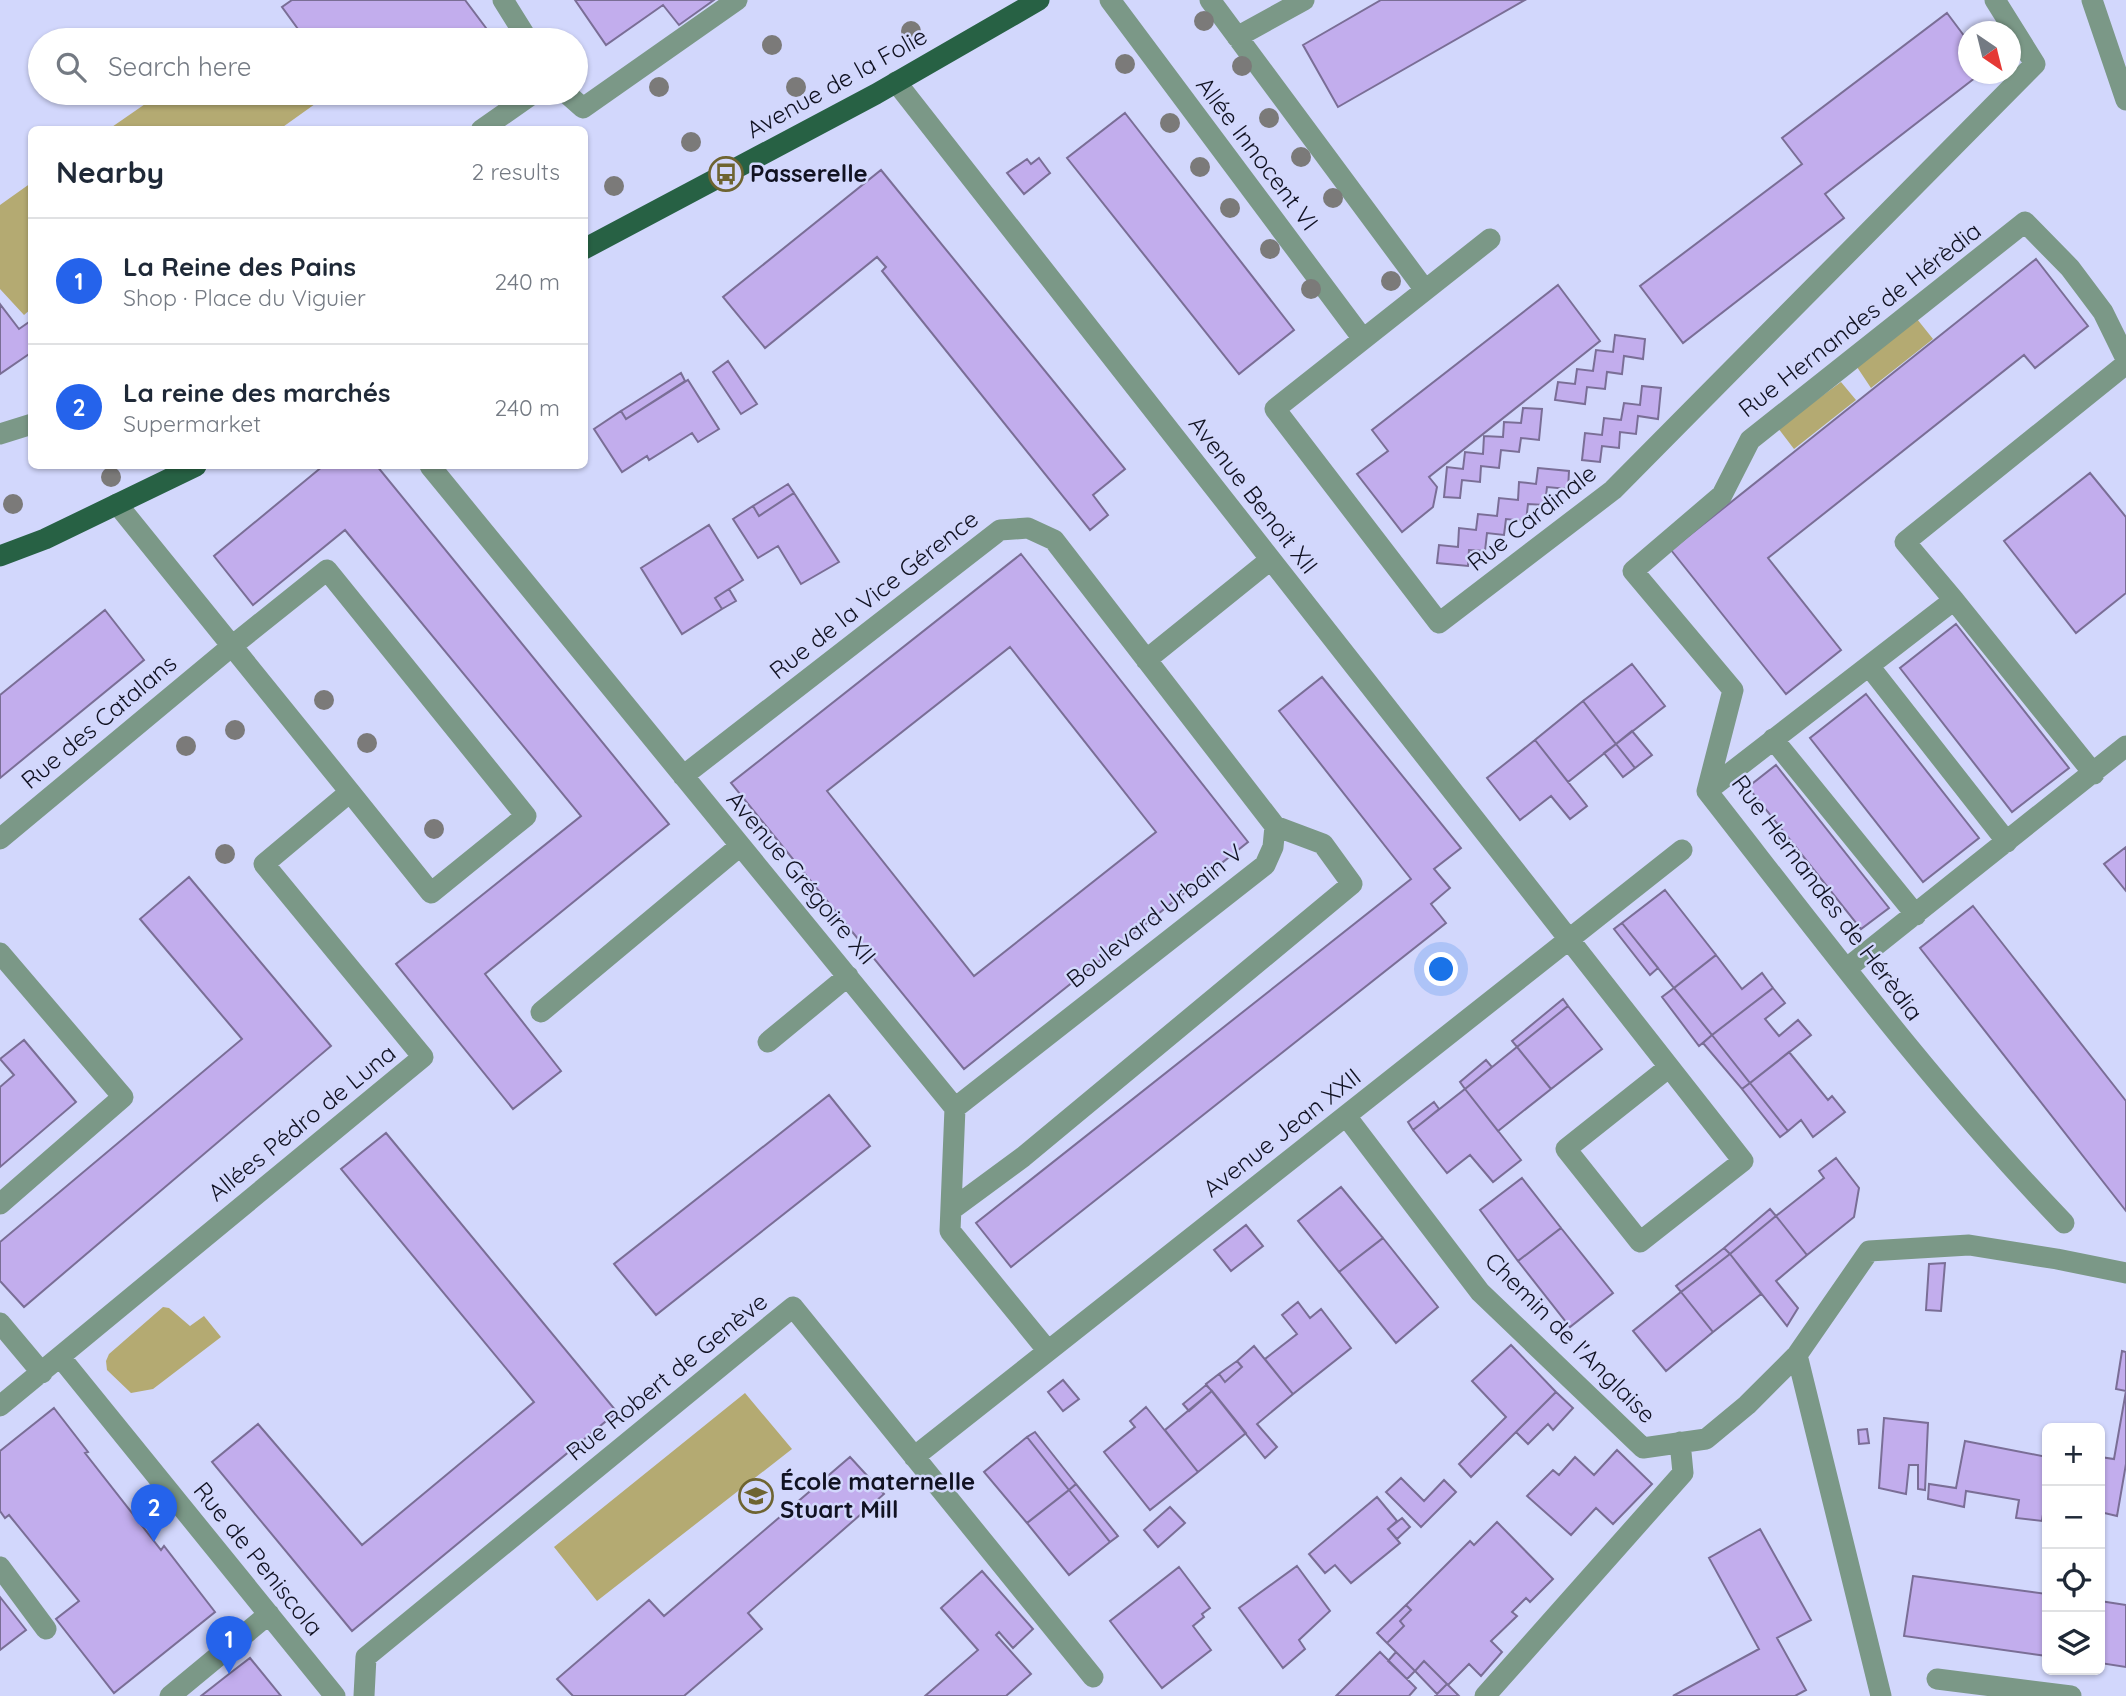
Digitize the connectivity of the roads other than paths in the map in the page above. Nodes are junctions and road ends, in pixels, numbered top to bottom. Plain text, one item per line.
1 (503, 0) edge
2 (737, 0) edge
3 (1039, 0) edge
4 (1110, 0) edge
5 (1210, 0) edge
6 (1304, 0) edge
7 (1996, 0) edge
8 (2092, 0) edge
9 (520, 28) edge
10 (1237, 37) junction
11 (896, 82) junction
12 (2126, 100) edge
13 (588, 104) edge
14 (517, 105) edge
15 (487, 126) edge
16 (1490, 239) dead end
17 (588, 247) edge
18 (1425, 290) junction
19 (1363, 340) junction
20 (2126, 362) edge
21 (28, 425) edge
22 (0, 434) edge
23 (190, 469) edge
24 (432, 469) edge
25 (117, 504) junction
26 (0, 556) edge
27 (1270, 560) junction
28 (1954, 600) junction
29 (232, 646) junction
30 (1146, 660) junction
31 (1869, 666) junction
32 (1773, 739) junction
33 (2126, 746) edge
34 (2094, 774) junction
35 (683, 776) junction
36 (1707, 791) junction
37 (350, 792) junction
38 (1275, 826) junction
39 (0, 839) edge
40 (2007, 842) junction
41 (740, 846) junction
42 (1682, 850) dead end
43 (1916, 915) junction
44 (1569, 940) junction
45 (0, 953) edge
46 (1846, 969) junction
47 (848, 976) junction
48 (541, 1012) dead end
49 (768, 1042) dead end
50 (1668, 1068) junction
51 (955, 1108) junction
52 (1346, 1116) junction
53 (0, 1204) edge
54 (951, 1210) junction
55 (2064, 1223) dead end
56 (2126, 1273) edge
57 (0, 1323) edge
58 (1048, 1351) junction
59 (1797, 1355) junction
60 (61, 1358) junction
61 (42, 1373) junction
62 (0, 1406) edge
63 (1680, 1442) junction
64 (914, 1457) junction
65 (0, 1567) edge
66 (269, 1614) junction
67 (46, 1629) dead end
68 (1093, 1677) dead end
69 (1937, 1679) dead end
70 (170, 1696) edge
71 (335, 1696) edge
72 (364, 1696) edge
73 (1485, 1696) edge
74 (1881, 1696) edge
75 (2071, 1696) edge

1 - 9 street
2 - 13 street
3 - 11 main road, Avenue de la Folie
4 - 19 street, Allée Innocent VI
5 - 10 street
6 - 10 street
7 - 19 street, Rue Cardinale
8 - 12 street
10 - 18 street
11 - 17 main road, Avenue de la Folie
11 - 27 street, Avenue Benoit XII
14 - 15 street
16 - 18 street, Rue Cardinale
18 - 19 street, Rue Cardinale
20 - 28 street
20 - 36 street, Rue Hernandes de Hérèdia
21 - 22 street
23 - 25 main road
24 - 35 street, Avenue Grégoire XII
25 - 26 main road
25 - 29 street
27 - 30 street
27 - 44 street, Avenue Benoit XII
28 - 31 street
28 - 34 street
29 - 37 street
29 - 37 street
29 - 39 street, Rue des Catalans
30 - 35 street, Rue de la Vice Gérence
30 - 38 street
31 - 32 street
31 - 40 street
32 - 36 street
32 - 43 street
33 - 34 street
34 - 40 street
35 - 41 street, Avenue Grégoire XII
36 - 46 street, Rue Hernandes de Hérèdia
37 - 60 street, Allées Pédro de Luna
38 - 51 street, Boulevard Urbain V
38 - 54 street
40 - 43 street
41 - 47 street, Avenue Grégoire XII
41 - 48 street
42 - 44 street, Avenue Jean XXII
43 - 46 street
44 - 50 street, Avenue Benoit XII
44 - 52 street, Avenue Jean XXII
45 - 53 street
46 - 55 street, Rue Hernandes de Hérèdia
47 - 49 street
47 - 51 street, Avenue Grégoire XII
50 - 50 street, Avenue Benoit XII
51 - 54 street
52 - 58 street, Avenue Jean XXII
52 - 63 street, Chemin de l'Anglaise
54 - 58 street
56 - 59 street, Chemin de l'Anglaise
57 - 61 street
58 - 64 street, Avenue Jean XXII
59 - 63 street, Chemin de l'Anglaise
59 - 74 street
60 - 61 street, Allées Pédro de Luna
60 - 66 street, Rue de Peniscola
61 - 62 street, Allées Pédro de Luna
63 - 73 street
64 - 68 street, Rue Robert de Genève
64 - 72 street, Rue Robert de Genève
65 - 67 street
66 - 70 street
66 - 71 street, Rue de Peniscola
69 - 75 street

